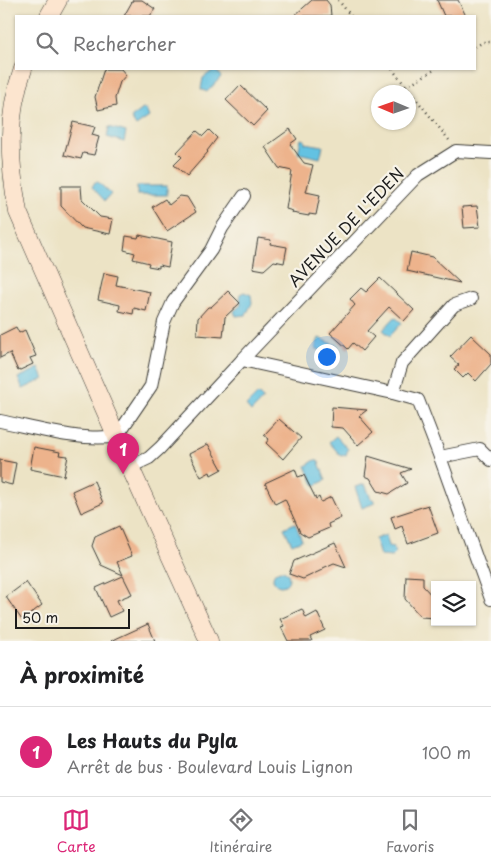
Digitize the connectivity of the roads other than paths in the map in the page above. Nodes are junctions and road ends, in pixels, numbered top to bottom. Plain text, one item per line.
1 (58, 0) edge
2 (50, 15) edge
3 (24, 70) edge
4 (491, 153) edge
5 (244, 196) dead end
6 (471, 299) dead end
7 (242, 360) junction
8 (393, 393) junction
9 (0, 420) edge
10 (117, 436) junction
11 (440, 457) junction
12 (491, 460) edge
13 (130, 467) junction
14 (491, 599) edge
15 (209, 641) edge

1 - 2 main road
3 - 10 main road
4 - 7 street, AVENUE DE L'EDEN
5 - 10 street
6 - 8 street
7 - 8 street
7 - 13 street, AVENUE DE L'EDEN
8 - 11 street
9 - 10 street
10 - 13 main road
11 - 12 street
11 - 14 street
13 - 15 main road

